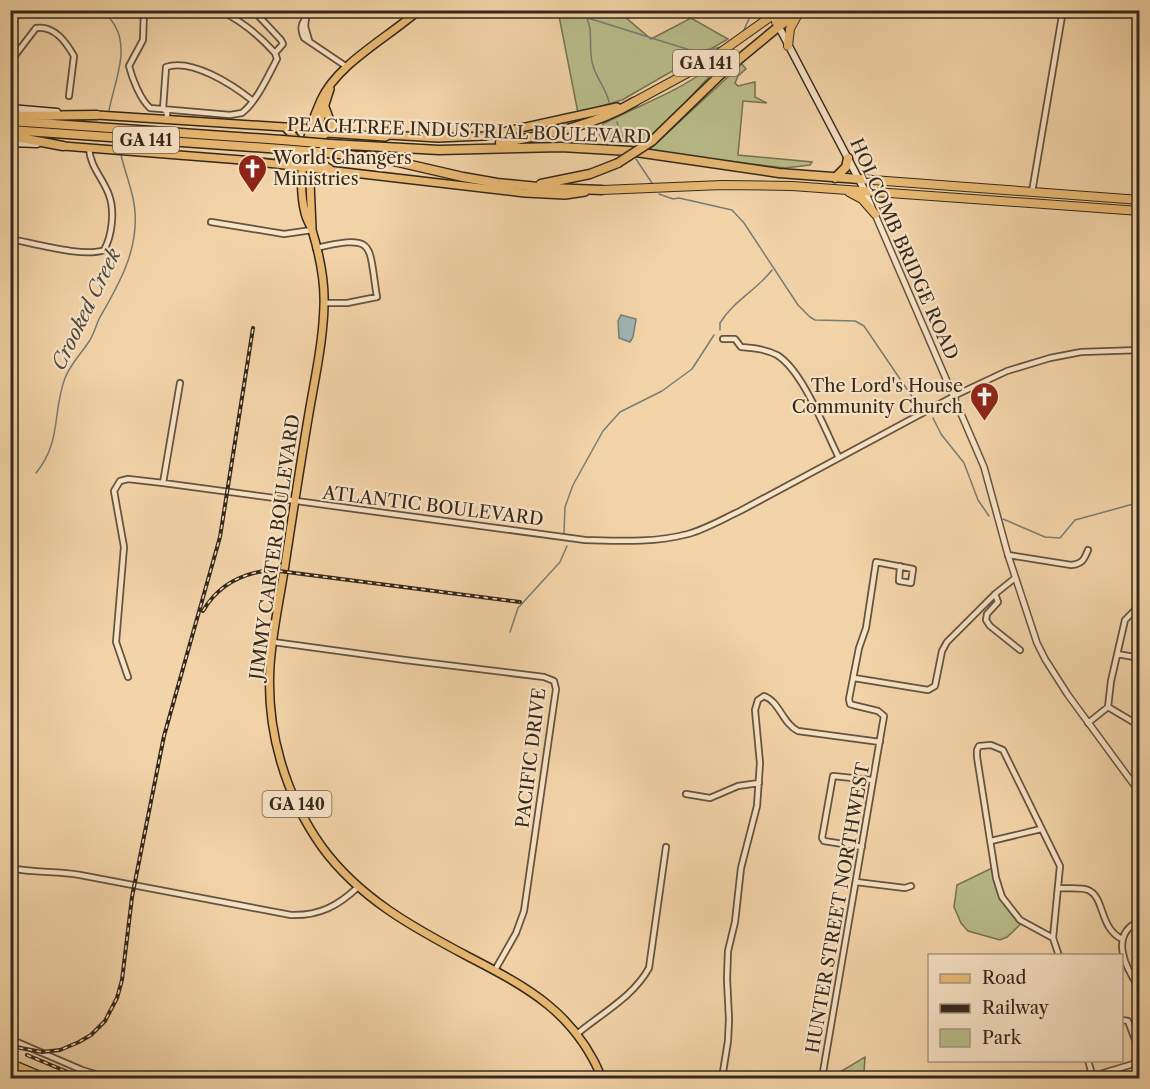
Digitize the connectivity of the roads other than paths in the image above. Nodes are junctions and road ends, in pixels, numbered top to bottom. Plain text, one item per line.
1 (144, 10) edge
2 (160, 10) edge
3 (219, 10) edge
4 (253, 10) edge
5 (308, 10) edge
6 (419, 10) edge
7 (780, 10) edge
8 (1063, 10) edge
9 (797, 12) edge
10 (153, 14) dead end
11 (774, 19) edge
12 (788, 46) junction
13 (275, 52) junction
14 (10, 62) edge
15 (347, 67) junction
16 (330, 87) junction
17 (69, 96) dead end
18 (252, 101) junction
19 (634, 102) junction
20 (325, 106) junction
21 (10, 108) edge
22 (163, 110) junction
23 (97, 115) junction
24 (10, 116) edge
25 (158, 120) junction
26 (167, 120) junction
27 (10, 121) edge
28 (285, 127) junction
29 (296, 128) junction
30 (10, 130) edge
31 (341, 131) junction
32 (389, 135) junction
33 (10, 136) edge
34 (312, 141) junction
35 (10, 143) edge
36 (282, 145) junction
37 (63, 146) junction
38 (89, 148) junction
39 (330, 148) junction
40 (471, 149) junction
41 (848, 158) junction
42 (242, 160) junction
43 (289, 165) junction
44 (305, 170) junction
45 (332, 170) junction
46 (835, 178) junction
47 (859, 179) junction
48 (532, 186) junction
49 (845, 189) junction
50 (602, 190) junction
51 (865, 191) junction
52 (1032, 192) junction
53 (1140, 200) edge
54 (1140, 211) edge
55 (875, 213) junction
56 (312, 214) junction
57 (211, 222) dead end
58 (312, 231) junction
59 (10, 239) edge
60 (316, 248) junction
61 (324, 303) junction
62 (723, 339) dead end
63 (1140, 350) edge
64 (180, 383) dead end
65 (954, 397) junction
66 (839, 458) junction
67 (163, 483) junction
68 (296, 502) junction
69 (1088, 550) dead end
70 (1008, 555) junction
71 (900, 566) dead end
72 (1015, 578) junction
73 (995, 594) junction
74 (1140, 605) edge
75 (273, 642) junction
76 (1020, 650) dead end
77 (1117, 654) junction
78 (1140, 658) edge
79 (128, 677) dead end
80 (854, 678) junction
81 (1108, 707) junction
82 (1088, 723) junction
83 (1140, 726) edge
84 (879, 742) junction
85 (872, 780) junction
86 (759, 783) junction
87 (1140, 793) edge
88 (686, 794) dead end
89 (1041, 829) junction
90 (991, 841) junction
91 (666, 847) dead end
92 (862, 847) junction
93 (10, 868) edge
94 (856, 882) junction
95 (358, 886) junction
96 (911, 886) dead end
97 (1059, 888) junction
98 (1140, 921) edge
99 (1053, 938) junction
100 (1122, 942) junction
101 (1058, 954) edge
102 (1122, 954) edge
103 (1123, 956) edge
104 (495, 970) junction
105 (1140, 989) edge
106 (1123, 1020) edge
107 (578, 1034) junction
108 (10, 1039) edge
109 (1140, 1053) edge
110 (1089, 1062) edge
111 (1114, 1062) edge
112 (1140, 1062) edge
113 (10, 1063) edge
114 (1116, 1069) junction
115 (1103, 1073) dead end
116 (46, 1078) edge
117 (108, 1078) edge
118 (602, 1078) edge
119 (616, 1078) edge
120 (668, 1078) edge
121 (722, 1078) edge
122 (822, 1078) edge
123 (1093, 1078) edge

1 - 22 street
2 - 10 street
3 - 13 street
4 - 13 street
5 - 15 street
6 - 15 main road, JIMMY CARTER BOULEVARD / GA 140
7 - 11 highway, GA 141
8 - 52 street
9 - 11 highway, GA 141
9 - 12 highway
11 - 12 main road, HOLCOMB BRIDGE ROAD
11 - 19 highway, GA 141
11 - 48 highway, GA 141, bridge
12 - 41 main road, HOLCOMB BRIDGE ROAD
13 - 18 street
14 - 17 street
15 - 16 main road, JIMMY CARTER BOULEVARD / GA 140
16 - 20 main road, JIMMY CARTER BOULEVARD / GA 140
16 - 29 main road
16 - 34 main road, JIMMY CARTER BOULEVARD / GA 140
18 - 22 street
18 - 22 street
19 - 32 main road
19 - 40 highway, GA 141
20 - 31 main road
20 - 34 main road, JIMMY CARTER BOULEVARD / GA 140
21 - 23 main road, PEACHTREE INDUSTRIAL BOULEVARD
22 - 25 street
22 - 26 street
23 - 24 highway
23 - 25 main road, PEACHTREE INDUSTRIAL BOULEVARD
25 - 26 main road, PEACHTREE INDUSTRIAL BOULEVARD
26 - 28 main road, PEACHTREE INDUSTRIAL BOULEVARD
27 - 36 highway, PEACHTREE INDUSTRIAL BOULEVARD / GA 141
28 - 29 main road, PEACHTREE INDUSTRIAL BOULEVARD
28 - 42 main road
29 - 34 main road, PEACHTREE INDUSTRIAL BOULEVARD
29 - 34 main road
30 - 36 highway, PEACHTREE INDUSTRIAL BOULEVARD / GA 141
31 - 32 main road, PEACHTREE INDUSTRIAL BOULEVARD
31 - 34 main road, PEACHTREE INDUSTRIAL BOULEVARD
32 - 34 main road
33 - 37 highway
34 - 43 main road
34 - 44 main road, JIMMY CARTER BOULEVARD / GA 140
34 - 45 main road
35 - 37 main road
36 - 39 highway, PEACHTREE INDUSTRIAL BOULEVARD / GA 141, bridge
37 - 38 main road
38 - 42 main road
38 - 59 street
39 - 40 highway, PEACHTREE INDUSTRIAL BOULEVARD / GA 141
39 - 48 highway, PEACHTREE INDUSTRIAL BOULEVARD / GA 141
40 - 46 highway, PEACHTREE INDUSTRIAL BOULEVARD
41 - 46 highway
41 - 47 main road, HOLCOMB BRIDGE ROAD
42 - 43 main road
43 - 44 main road
43 - 44 main road
44 - 45 main road
44 - 56 main road, JIMMY CARTER BOULEVARD / GA 140
44 - 58 main road, JIMMY CARTER BOULEVARD / GA 140
45 - 50 main road
45 - 56 main road
46 - 47 highway, PEACHTREE INDUSTRIAL BOULEVARD
47 - 51 main road, HOLCOMB BRIDGE ROAD
47 - 52 highway, PEACHTREE INDUSTRIAL BOULEVARD
48 - 50 highway
49 - 50 highway
49 - 51 highway
49 - 55 highway
51 - 54 highway
51 - 55 street, HOLCOMB BRIDGE ROAD
52 - 53 highway, PEACHTREE INDUSTRIAL BOULEVARD
55 - 65 street, HOLCOMB BRIDGE ROAD
56 - 58 main road, JIMMY CARTER BOULEVARD / GA 140
57 - 58 street
58 - 60 main road, JIMMY CARTER BOULEVARD / GA 140
60 - 61 main road, JIMMY CARTER BOULEVARD / GA 140
60 - 61 street
61 - 68 main road, JIMMY CARTER BOULEVARD / GA 140
62 - 66 street
63 - 65 street, ATLANTIC BOULEVARD
64 - 67 street
65 - 66 street, ATLANTIC BOULEVARD
65 - 70 street, HOLCOMB BRIDGE ROAD
66 - 68 street, ATLANTIC BOULEVARD
67 - 68 street, ATLANTIC BOULEVARD
67 - 79 street, ATLANTIC BOULEVARD
68 - 75 main road, JIMMY CARTER BOULEVARD / GA 140
69 - 70 street
70 - 72 street, HOLCOMB BRIDGE ROAD
71 - 80 street
72 - 73 street
72 - 82 street, HOLCOMB BRIDGE ROAD
73 - 76 street
73 - 80 street
74 - 77 street
75 - 95 main road, JIMMY CARTER BOULEVARD / GA 140
75 - 104 street, PACIFIC DRIVE
77 - 78 street
77 - 81 street
80 - 84 street, HUNTER STREET NORTHWEST
81 - 82 street
81 - 83 street
82 - 87 street, HOLCOMB BRIDGE ROAD
84 - 85 street, HUNTER STREET NORTHWEST
84 - 86 street
85 - 92 street, HUNTER STREET NORTHWEST
85 - 92 street
86 - 88 street
86 - 121 street
89 - 90 street
89 - 90 street
89 - 97 street
90 - 99 street
91 - 107 street
92 - 94 street, HUNTER STREET NORTHWEST
93 - 95 street
94 - 96 street
94 - 122 street, HUNTER STREET NORTHWEST
95 - 104 main road, JIMMY CARTER BOULEVARD / GA 140
97 - 99 street
97 - 100 street
98 - 100 street
99 - 101 street
100 - 102 street
103 - 105 street
104 - 107 main road, JIMMY CARTER BOULEVARD / GA 140
106 - 109 street
107 - 118 main road, JIMMY CARTER BOULEVARD / GA 140
108 - 117 street
110 - 123 street
111 - 114 street
112 - 114 street
113 - 116 main road
114 - 115 street
119 - 120 street

